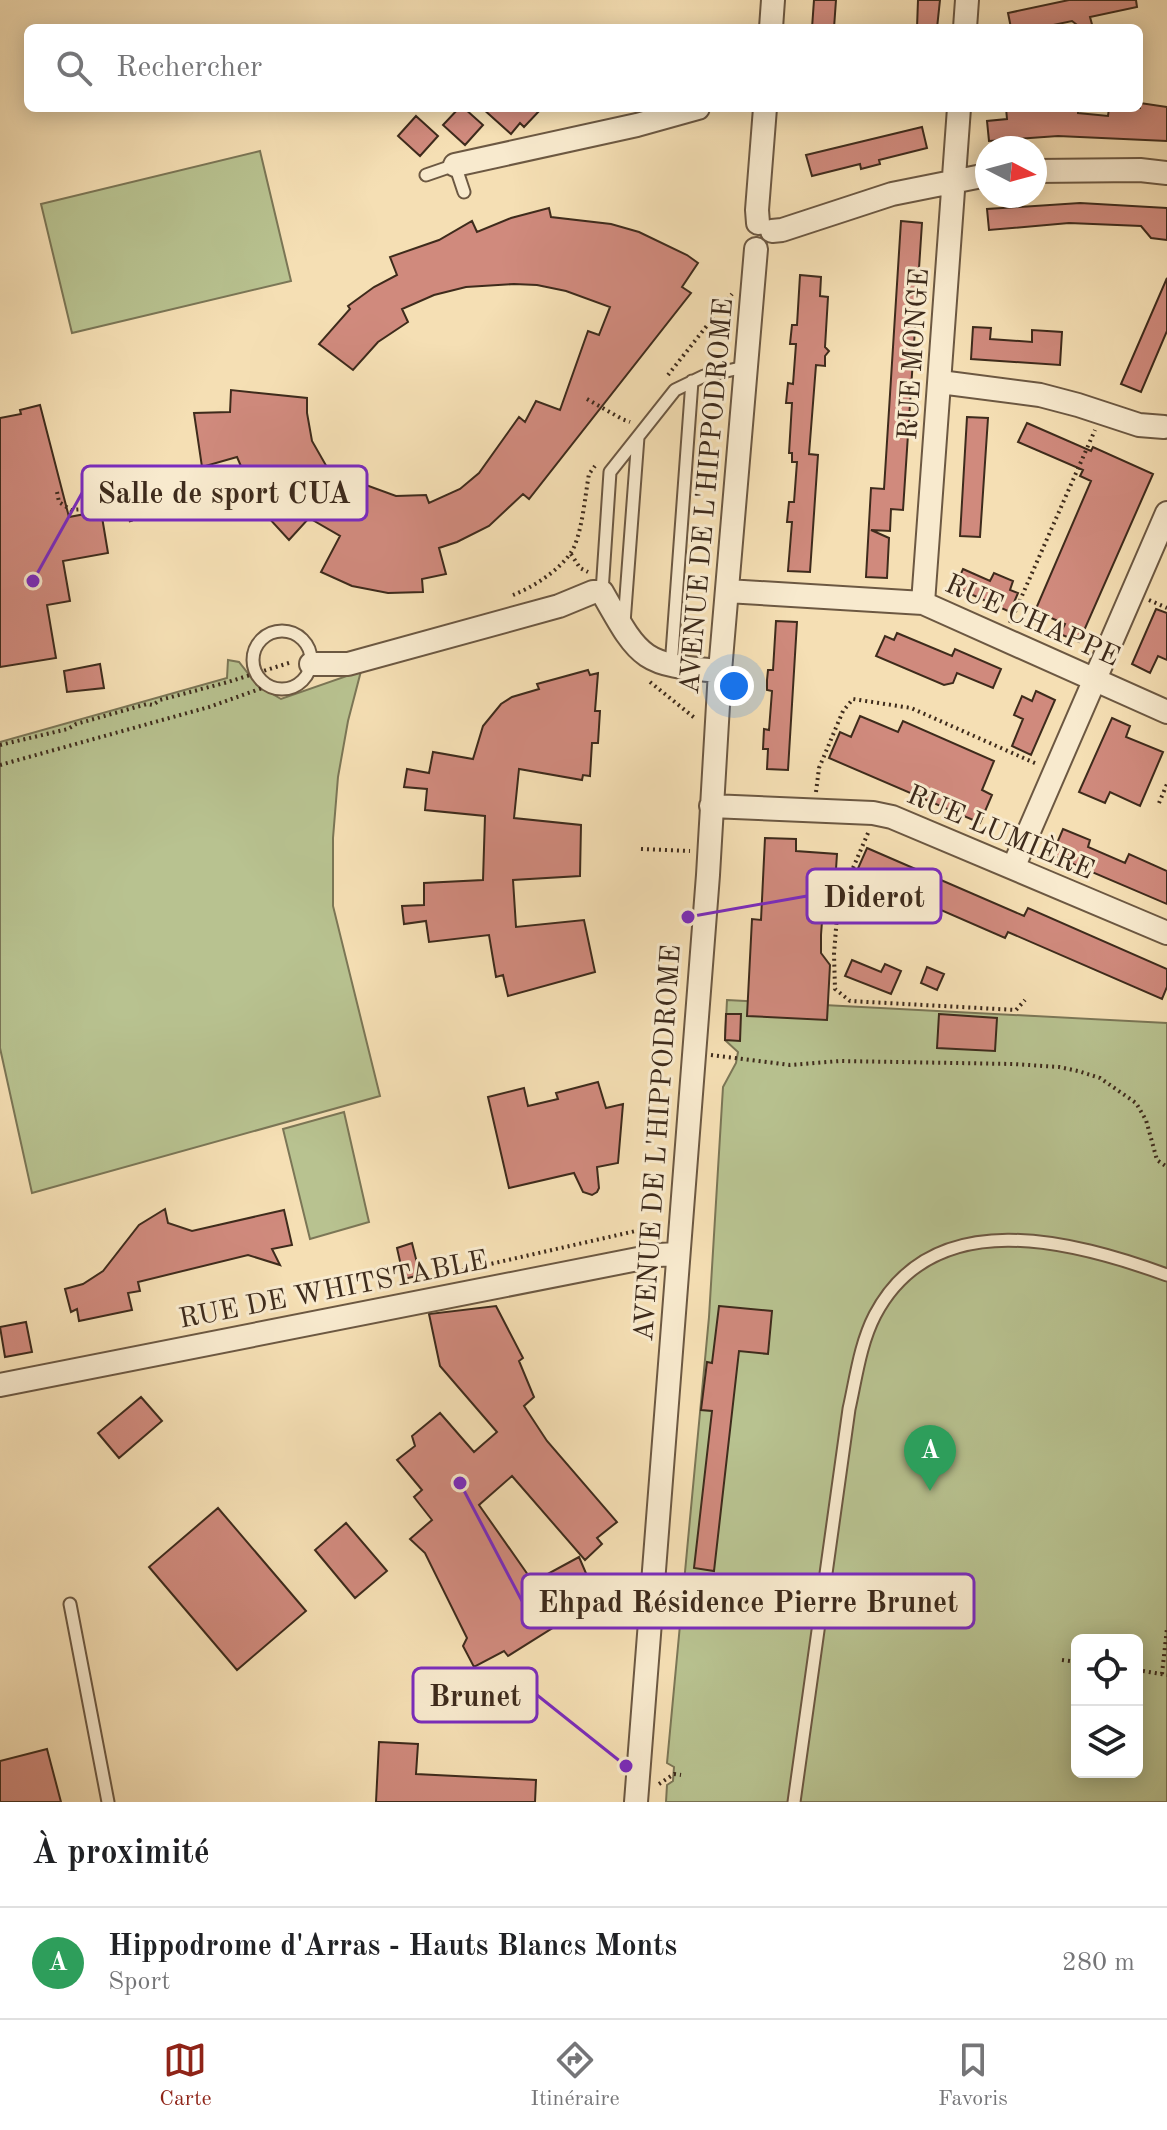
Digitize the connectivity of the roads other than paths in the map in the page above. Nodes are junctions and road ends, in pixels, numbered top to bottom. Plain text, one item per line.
1 (773, 0) edge
2 (967, 0) edge
3 (771, 24) edge
4 (965, 24) edge
5 (684, 112) edge
6 (765, 112) edge
7 (959, 112) edge
8 (455, 165) junction
9 (1047, 171) edge
10 (1167, 173) edge
11 (426, 175) dead end
12 (975, 177) edge
13 (954, 180) junction
14 (464, 192) dead end
15 (765, 227) junction
16 (745, 367) junction
17 (692, 381) junction
18 (940, 382) junction
19 (1166, 422) edge
20 (638, 436) junction
21 (1167, 513) edge
22 (727, 591) junction
23 (602, 592) junction
24 (923, 603) junction
25 (624, 629) junction
26 (312, 660) junction
27 (671, 667) junction
28 (720, 671) junction
29 (1095, 678) junction
30 (1167, 712) edge
31 (711, 806) junction
32 (1013, 868) junction
33 (1167, 933) edge
34 (678, 1254) junction
35 (1167, 1275) edge
36 (0, 1385) edge
37 (70, 1604) dead end
38 (108, 1802) edge
39 (636, 1802) edge
40 (794, 1802) edge

1 - 3 street
2 - 4 street
5 - 8 street
6 - 15 street
7 - 13 street, RUE MONGE
8 - 11 lane
8 - 14 lane
9 - 10 street
12 - 13 street
13 - 15 street
13 - 18 street, RUE MONGE
15 - 16 street, AVENUE DE L'HIPPODROME
16 - 17 lane
16 - 22 street, AVENUE DE L'HIPPODROME
17 - 20 lane
17 - 27 lane
18 - 19 street
18 - 24 street, RUE MONGE
20 - 23 lane
20 - 25 lane
21 - 29 street
22 - 24 street, RUE CHAPPE
22 - 28 street, AVENUE DE L'HIPPODROME
23 - 25 street
23 - 26 street
24 - 29 street, RUE CHAPPE
25 - 27 street
26 - 26 lane
27 - 28 street
28 - 31 street, AVENUE DE L'HIPPODROME
29 - 30 street, RUE CHAPPE
29 - 32 street
31 - 32 street, RUE LUMIÈRE
31 - 34 street, AVENUE DE L'HIPPODROME
32 - 33 street, RUE LUMIÈRE
34 - 36 street, RUE DE WHITSTABLE
34 - 39 street, AVENUE DE L'HIPPODROME
35 - 40 lane
37 - 38 lane

